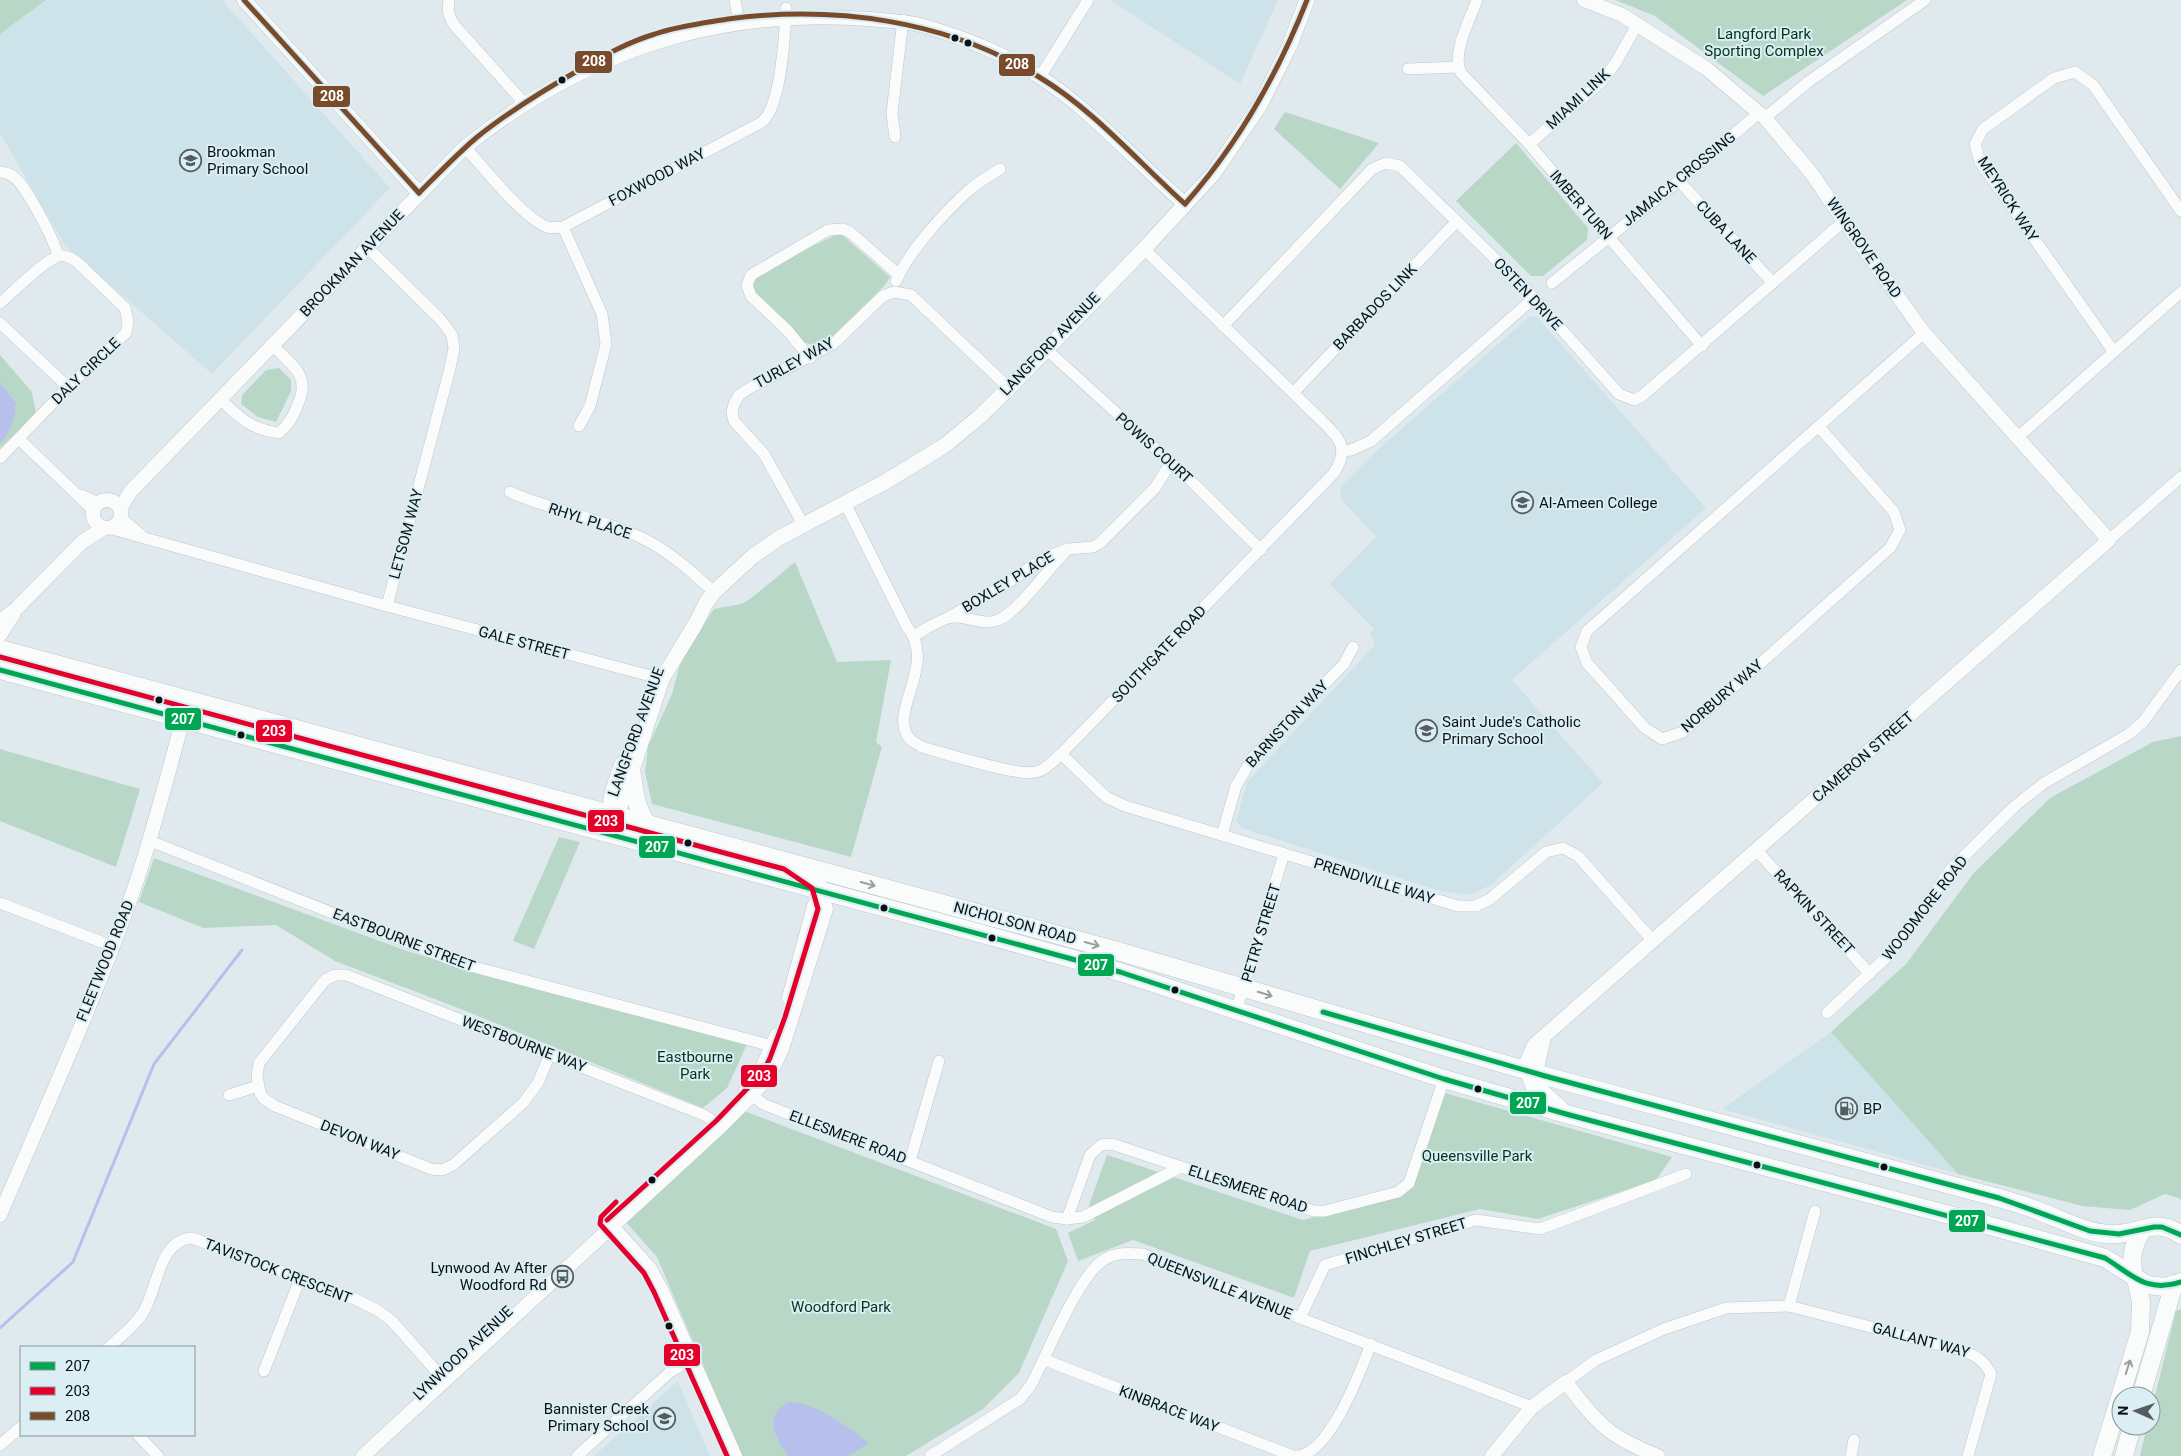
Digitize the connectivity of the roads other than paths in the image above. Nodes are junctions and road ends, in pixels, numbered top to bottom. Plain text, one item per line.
1 (244, 0) edge
2 (449, 0) edge
3 (1088, 0) edge
4 (1307, 0) edge
5 (1477, 0) edge
6 (1584, 0) edge
7 (1925, 0) edge
8 (736, 6) edge
9 (786, 8) junction
10 (903, 20) junction
11 (1637, 25) junction
12 (1458, 67) junction
13 (1408, 70) dead end
14 (1040, 77) junction
15 (524, 103) junction
16 (1762, 116) junction
17 (895, 137) dead end
18 (1529, 144) junction
19 (466, 147) junction
20 (1000, 170) dead end
21 (0, 172) edge
22 (1679, 181) junction
23 (419, 192) junction
24 (1185, 204) junction
25 (2181, 211) edge
26 (1457, 221) junction
27 (1844, 221) junction
28 (563, 227) junction
29 (1609, 236) junction
30 (367, 248) junction
31 (1144, 250) junction
32 (58, 256) junction
33 (898, 275) junction
34 (1552, 283) dead end
35 (1773, 283) junction
36 (894, 292) junction
37 (2181, 292) edge
38 (1534, 298) junction
39 (0, 303) edge
40 (0, 324) edge
41 (1223, 326) junction
42 (1924, 333) junction
43 (273, 346) junction
44 (1702, 346) junction
45 (1046, 348) junction
46 (2114, 352) junction
47 (810, 358) junction
48 (68, 387) junction
49 (1009, 388) junction
50 (1293, 393) junction
51 (220, 399) junction
52 (579, 426) dead end
53 (1819, 427) junction
54 (2017, 438) junction
55 (19, 439) junction
56 (1343, 451) junction
57 (0, 458) edge
58 (1170, 464) junction
59 (2181, 477) edge
60 (510, 492) dead end
61 (845, 503) junction
62 (107, 515) junction
63 (803, 524) junction
64 (2109, 540) junction
65 (1068, 549) junction
66 (1261, 550) junction
67 (710, 597) junction
68 (387, 606) junction
69 (17, 608) junction
70 (949, 617) junction
71 (0, 621) edge
72 (0, 635) edge
73 (914, 636) junction
74 (1353, 647) dead end
75 (0, 650) edge
76 (0, 670) edge
77 (2181, 670) edge
78 (658, 678) junction
79 (188, 700) junction
80 (183, 719) junction
81 (1061, 754) junction
82 (631, 768) junction
83 (612, 815) junction
84 (647, 824) junction
85 (588, 829) junction
86 (1222, 835) junction
87 (632, 840) junction
88 (150, 841) junction
89 (1757, 851) junction
90 (1284, 854) junction
91 (787, 862) junction
92 (844, 878) junction
93 (823, 892) junction
94 (0, 903) edge
95 (1654, 942) junction
96 (112, 946) junction
97 (1870, 974) junction
98 (1244, 988) junction
99 (1236, 1011) junction
100 (1827, 1013) dead end
101 (778, 1047) junction
102 (550, 1054) junction
103 (939, 1061) dead end
104 (1529, 1071) junction
105 (1444, 1079) junction
106 (258, 1086) junction
107 (749, 1092) junction
108 (1497, 1094) junction
109 (229, 1095) dead end
110 (1566, 1114) junction
111 (717, 1124) junction
112 (910, 1161) junction
113 (1181, 1167) junction
114 (1686, 1174) dead end
115 (1815, 1211) dead end
116 (0, 1215) edge
117 (1067, 1219) junction
118 (609, 1224) junction
119 (2142, 1230) junction
120 (2180, 1235) edge
121 (2135, 1277) junction
122 (300, 1279) junction
123 (2178, 1281) edge
124 (1789, 1306) junction
125 (1300, 1318) junction
126 (1372, 1344) junction
127 (110, 1346) edge
128 (692, 1359) junction
129 (1044, 1360) junction
130 (264, 1371) dead end
131 (442, 1378) junction
132 (1566, 1382) junction
133 (2144, 1386) edge
134 (1532, 1407) junction
135 (20, 1428) edge
136 (139, 1436) edge
137 (2129, 1436) edge
138 (1854, 1440) dead end
139 (0, 1446) edge
140 (158, 1456) edge
141 (352, 1456) edge
142 (363, 1456) edge
143 (577, 1456) edge
144 (735, 1456) edge
145 (930, 1456) edge
146 (1293, 1456) edge
147 (1297, 1456) edge
148 (1492, 1456) edge
149 (1658, 1456) edge
150 (1851, 1456) edge
151 (1968, 1456) edge
152 (2102, 1456) edge
153 (2124, 1456) edge

1 - 23 street
2 - 15 street
3 - 14 street
4 - 24 main road, LANGFORD AVENUE
5 - 12 street
6 - 11 street, WINGROVE ROAD
7 - 16 street, JAMAICA CROSSING
8 - 9 street, BROOKMAN AVENUE
8 - 15 street, BROOKMAN AVENUE
9 - 10 street, BROOKMAN AVENUE
9 - 28 street, FOXWOOD WAY
10 - 14 street, BROOKMAN AVENUE
10 - 17 street
11 - 16 street, WINGROVE ROAD
11 - 18 street, MIAMI LINK
12 - 13 street
12 - 18 street, IMBER TURN
14 - 24 street, BROOKMAN AVENUE
15 - 19 street, BROOKMAN AVENUE
16 - 22 street, JAMAICA CROSSING
16 - 27 street, WINGROVE ROAD
18 - 29 street, IMBER TURN
19 - 23 street, BROOKMAN AVENUE
19 - 28 street
20 - 33 street
21 - 32 street
22 - 29 street, JAMAICA CROSSING
22 - 35 street, CUBA LANE
23 - 30 street, BROOKMAN AVENUE
24 - 31 main road, LANGFORD AVENUE
25 - 46 street, MEYRICK WAY
26 - 38 street, OSTEN DRIVE
26 - 41 street, OSTEN DRIVE
26 - 50 street, BARBADOS LINK
27 - 35 street, OSTEN DRIVE
27 - 42 street, WINGROVE ROAD
28 - 52 street
29 - 34 street, JAMAICA CROSSING
29 - 44 street, IMBER TURN
30 - 43 street, BROOKMAN AVENUE
30 - 68 street, LETSOM WAY
31 - 41 street
31 - 45 main road, LANGFORD AVENUE
32 - 39 street
32 - 48 street, DALY CIRCLE
33 - 36 street
33 - 47 street
35 - 44 street, OSTEN DRIVE
36 - 47 street, TURLEY WAY
36 - 49 street
37 - 46 street
38 - 44 street, OSTEN DRIVE
38 - 56 street
40 - 48 street
41 - 50 street
42 - 53 street, NORBURY WAY
42 - 54 street, WINGROVE ROAD
43 - 51 street, BROOKMAN AVENUE
43 - 51 street
45 - 49 main road, LANGFORD AVENUE
45 - 58 street, POWIS COURT
46 - 54 street
47 - 63 street, TURLEY WAY
48 - 55 street, DALY CIRCLE
49 - 61 main road, LANGFORD AVENUE
50 - 56 street
51 - 62 street, BROOKMAN AVENUE
53 - 53 street, NORBURY WAY
54 - 64 street, WINGROVE ROAD
55 - 57 street, DALY CIRCLE
55 - 62 street
56 - 66 street, SOUTHGATE ROAD
58 - 65 street, BOXLEY PLACE
58 - 66 street, POWIS COURT
59 - 64 street, CAMERON STREET
60 - 67 street, RHYL PLACE
61 - 63 main road, LANGFORD AVENUE
61 - 73 street, SOUTHGATE ROAD
62 - 68 street
62 - 69 street, BROOKMAN AVENUE
63 - 67 main road, LANGFORD AVENUE
64 - 89 street, CAMERON STREET
65 - 70 street, BOXLEY PLACE
65 - 70 street, BOXLEY PLACE
66 - 81 street, SOUTHGATE ROAD
67 - 78 main road, LANGFORD AVENUE
68 - 78 street, GALE STREET
69 - 71 street, BROOKMAN AVENUE
69 - 72 street, BROOKMAN AVENUE
70 - 73 street, BOXLEY PLACE
73 - 81 street, SOUTHGATE ROAD
74 - 86 street, BARNSTON WAY
75 - 79 main road, NICHOLSON ROAD
76 - 80 main road, NICHOLSON ROAD
77 - 97 street, WOODMORE ROAD
78 - 82 main road, LANGFORD AVENUE
78 - 83 main road, LANGFORD AVENUE
79 - 80 street, FLEETWOOD ROAD
79 - 83 main road, NICHOLSON ROAD
80 - 85 main road, NICHOLSON ROAD
80 - 88 street, FLEETWOOD ROAD
81 - 86 street, PRENDIVILLE WAY
82 - 83 main road, LANGFORD AVENUE
82 - 84 main road
83 - 84 main road, NICHOLSON ROAD
83 - 85 main road, LANGFORD AVENUE
83 - 87 main road, LANGFORD AVENUE
84 - 91 main road, NICHOLSON ROAD
85 - 87 main road, NICHOLSON ROAD
86 - 90 street, PRENDIVILLE WAY
87 - 93 main road, NICHOLSON ROAD
88 - 96 street, FLEETWOOD ROAD
88 - 101 street, EASTBOURNE STREET
89 - 95 street, CAMERON STREET
89 - 97 street, RAPKIN STREET
90 - 95 street, PRENDIVILLE WAY
90 - 98 street, PETRY STREET
91 - 92 main road, NICHOLSON ROAD
91 - 93 street
92 - 93 street
92 -> 98 main road, NICHOLSON ROAD
93 - 99 main road, NICHOLSON ROAD
93 - 101 street, LYNWOOD AVENUE
94 - 96 street
95 - 104 street, CAMERON STREET
96 - 116 street, FLEETWOOD ROAD
97 - 100 street, WOODMORE ROAD
98 - 99 street, PETRY STREET
98 -> 104 main road, NICHOLSON ROAD
99 - 105 main road, NICHOLSON ROAD
101 - 107 street, LYNWOOD AVENUE
102 - 106 street, DEVON WAY
102 - 106 street, WESTBOURNE WAY
102 - 111 street, WESTBOURNE WAY
103 - 112 street
104 - 108 main road
104 - 110 main road
104 - 119 main road, NICHOLSON ROAD
105 - 108 main road, NICHOLSON ROAD
105 - 113 street, ELLESMERE ROAD
106 - 109 street
107 - 111 street, LYNWOOD AVENUE
107 - 112 street, ELLESMERE ROAD
108 - 110 main road, NICHOLSON ROAD
110 - 121 main road, NICHOLSON ROAD
111 - 118 street, LYNWOOD AVENUE
112 - 117 street, ELLESMERE ROAD
113 - 117 street, ELLESMERE ROAD
113 - 117 street, ELLESMERE ROAD
114 - 125 street, FINCHLEY STREET
115 - 124 street
118 - 128 street
118 - 131 street, LYNWOOD AVENUE
119 - 120 main road, NICHOLSON ROAD
119 - 121 main road
121 - 123 main road, NICHOLSON ROAD
152 -> 121 main road
122 - 127 street, TAVISTOCK CRESCENT
122 - 130 street
122 - 131 street, TAVISTOCK CRESCENT
123 - 133 main road
124 - 132 street
124 - 151 street, GALLANT WAY
125 - 126 street, QUEENSVILLE AVENUE
125 - 129 street, QUEENSVILLE AVENUE
126 - 134 street, QUEENSVILLE AVENUE
126 - 147 street
128 - 143 street
128 - 144 street
129 - 145 street, QUEENSVILLE AVENUE
129 - 146 street, KINBRACE WAY
131 - 141 street, LYNWOOD AVENUE
131 - 142 street, LYNWOOD AVENUE
132 - 134 street
132 - 149 street
134 - 148 street
135 - 139 street
136 - 140 street
137 - 153 main road
138 - 150 street

